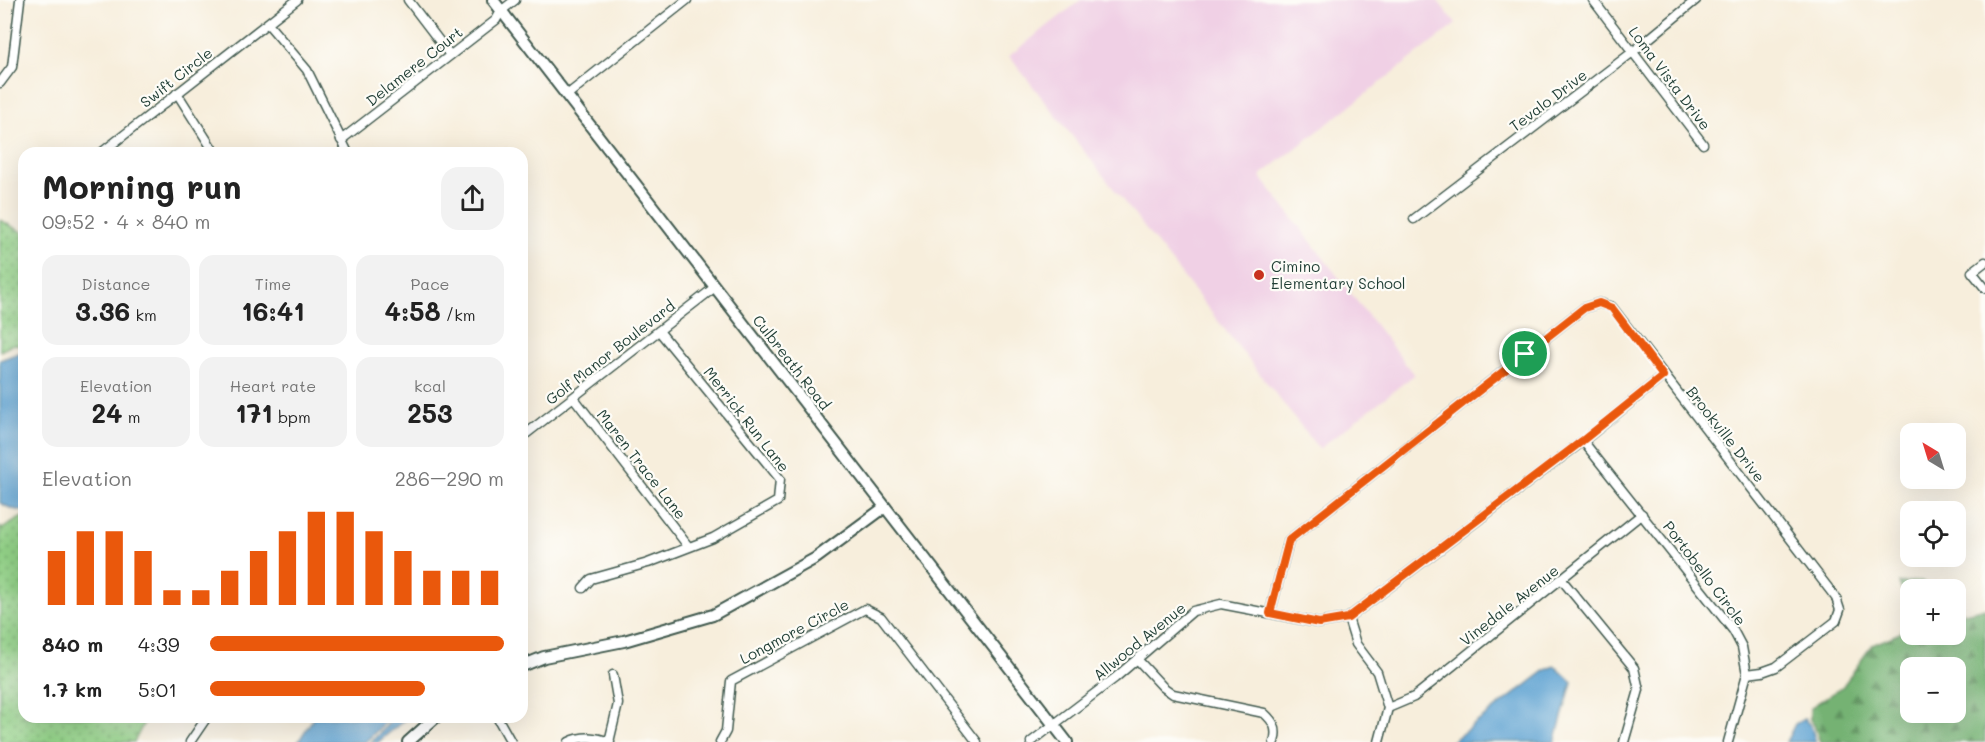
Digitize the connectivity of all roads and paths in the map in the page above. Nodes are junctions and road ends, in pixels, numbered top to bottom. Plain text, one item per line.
1 (20, 0) edge
2 (297, 0) edge
3 (408, 0) edge
4 (493, 0) edge
5 (515, 0) edge
6 (687, 0) edge
7 (1593, 0) edge
8 (1696, 0) edge
9 (501, 11) junction
10 (268, 24) junction
11 (1634, 51) junction
12 (450, 55) junction
13 (0, 83) edge
14 (177, 93) junction
15 (567, 95) junction
16 (341, 140) junction
17 (1703, 144) dead end
18 (109, 147) edge
19 (211, 147) edge
20 (345, 147) edge
21 (1414, 219) dead end
22 (1985, 262) edge
23 (715, 287) junction
24 (1985, 288) edge
25 (659, 330) junction
26 (1663, 376) junction
27 (574, 398) junction
28 (528, 432) edge
29 (1582, 441) junction
30 (885, 507) junction
31 (1642, 514) junction
32 (688, 546) junction
33 (1562, 580) junction
34 (583, 588) dead end
35 (1270, 613) junction
36 (1348, 618) junction
37 (1137, 659) junction
38 (528, 664) edge
39 (1747, 674) junction
40 (613, 675) dead end
41 (1388, 708) junction
42 (203, 723) edge
43 (429, 723) edge
44 (500, 723) edge
45 (1054, 726) junction
46 (190, 742) edge
47 (408, 742) edge
48 (511, 742) edge
49 (569, 742) edge
50 (609, 742) edge
51 (720, 742) edge
52 (977, 742) edge
53 (1031, 742) edge
54 (1067, 742) edge
55 (1274, 742) edge
56 (1379, 742) edge
57 (1624, 742) edge
58 (1728, 742) edge

1 - 13 street
2 - 10 street, Swift Circle
3 - 12 street
4 - 9 street, Culbreath Road
5 - 9 street, Delamere Court
6 - 15 street
7 - 11 street, Loma Vista Drive
8 - 11 street, Tevalo Drive
9 - 12 street, Delamere Court
9 - 15 street, Culbreath Road
10 - 14 street, Swift Circle
10 - 16 street
11 - 17 street, Loma Vista Drive
11 - 21 street, Tevalo Drive
12 - 16 street, Delamere Court
14 - 18 street, Swift Circle
14 - 19 street
15 - 23 street, Culbreath Road
16 - 20 street
22 - 24 street
23 - 25 street, Golf Manor Boulevard
23 - 30 street, Culbreath Road
25 - 27 street, Golf Manor Boulevard
25 - 32 street, Merrick Run Lane
26 - 29 street, Allwood Avenue
26 - 35 street, Brookville Drive
26 - 39 street, Brookville Drive
27 - 28 street, Golf Manor Boulevard
27 - 32 street, Maren Trace Lane
29 - 31 street, Portobello Circle
29 - 36 street, Allwood Avenue
30 - 38 street
30 - 45 street, Culbreath Road
31 - 33 street, Vinedale Avenue
31 - 39 street, Portobello Circle
32 - 34 street, Merrick Run Lane
33 - 41 street, Vinedale Avenue
33 - 57 street
35 - 36 street, Allwood Avenue
35 - 37 street, Allwood Avenue
36 - 41 street
37 - 45 street, Allwood Avenue
37 - 55 street
39 - 58 street, Portobello Circle
40 - 50 street
41 - 56 street
42 - 46 street
43 - 47 street
44 - 48 street
45 - 53 street, Allwood Avenue
45 - 54 street, Culbreath Road
49 - 50 street
51 - 52 street, Longmore Circle

